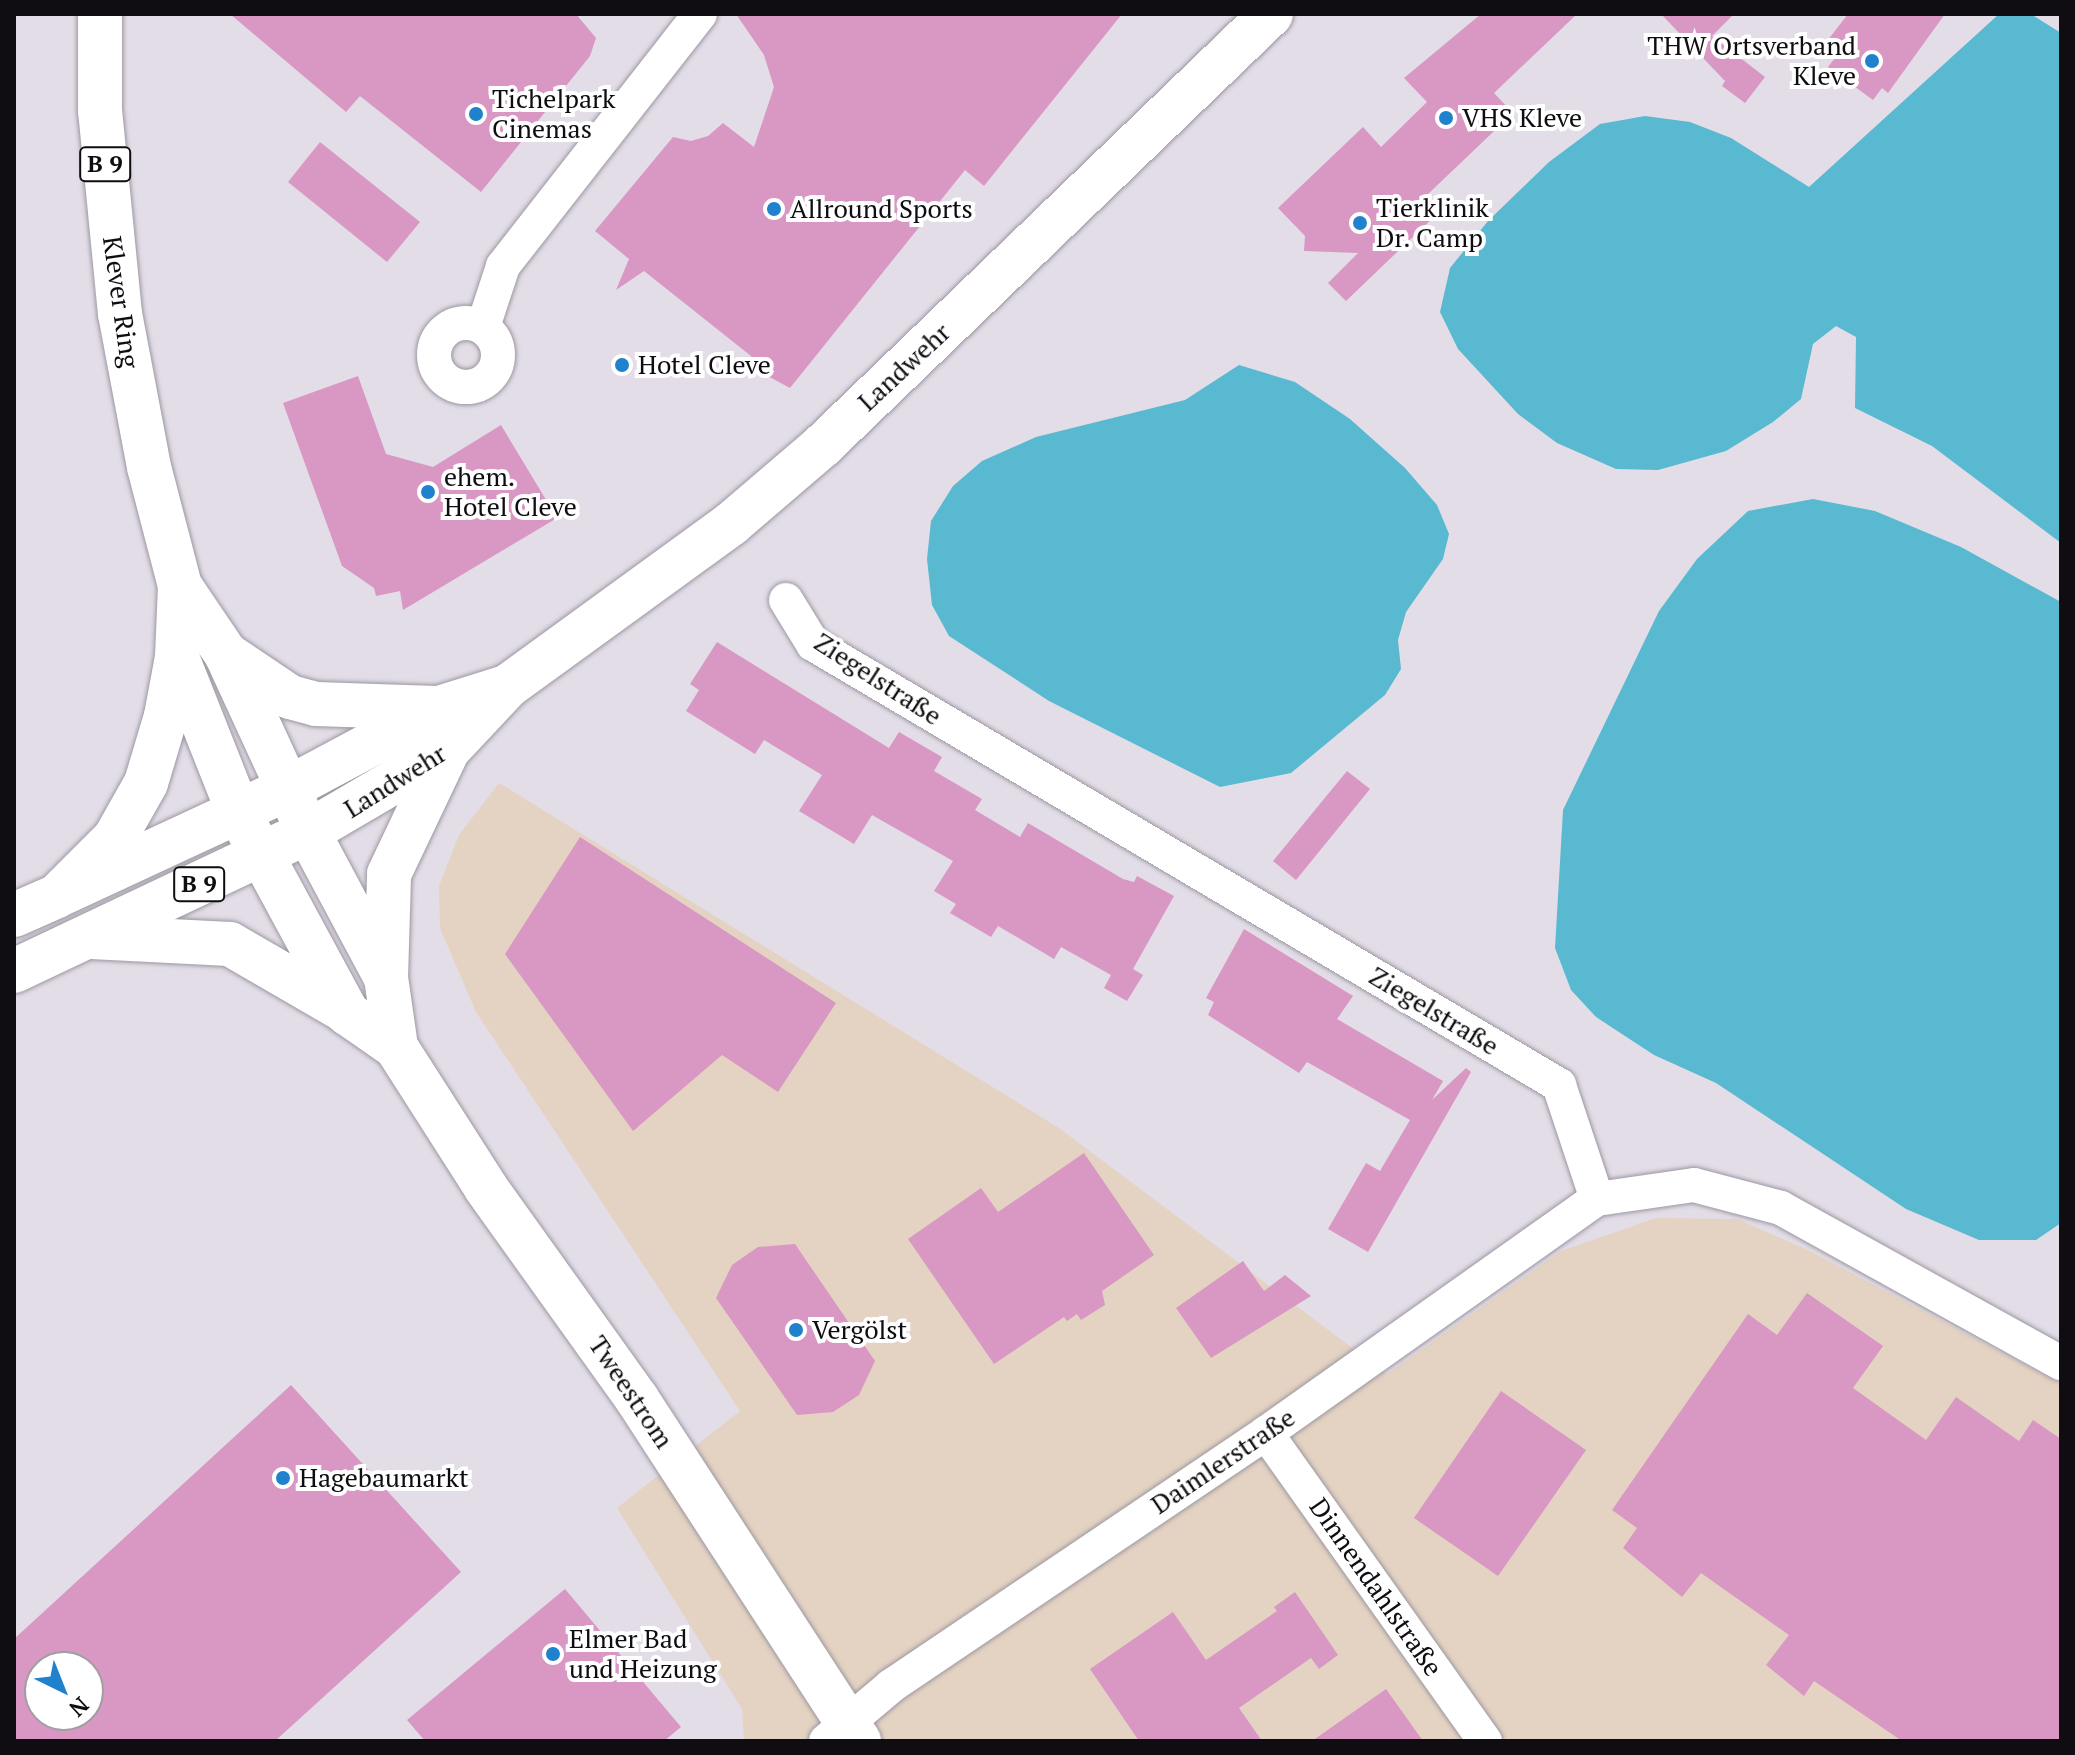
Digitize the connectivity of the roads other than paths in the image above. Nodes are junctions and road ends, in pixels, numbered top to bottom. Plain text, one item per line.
1 (100, 14) edge
2 (700, 14) edge
3 (1271, 14) edge
4 (483, 327) dead end
5 (180, 586) junction
6 (786, 600) dead end
7 (226, 654) junction
8 (177, 657) junction
9 (508, 686) junction
10 (439, 708) junction
11 (448, 750) junction
12 (287, 789) junction
13 (238, 811) junction
14 (308, 832) junction
15 (261, 855) junction
16 (57, 896) junction
17 (14, 915) edge
18 (91, 937) junction
19 (14, 971) edge
20 (386, 978) junction
21 (347, 1013) junction
22 (396, 1047) junction
23 (1597, 1199) junction
24 (2061, 1363) edge
25 (1266, 1433) junction
26 (843, 1734) edge
27 (1485, 1741) edge

1 - 5 main road, Klever Ring / B 9
2 - 4 street
3 - 9 main road, Landwehr
5 - 7 main road, Klever Ring / B 9
5 - 8 main road, Klever Ring / B 9
6 - 23 street, Ziegelstraße
7 - 10 main road
7 - 12 main road, Klever Ring / B 9
8 - 13 main road, Klever Ring
8 - 16 main road, Klever Ring / B 9
9 - 10 main road, Landwehr
9 - 11 main road, Landwehr
10 - 12 main road, Landwehr
11 - 14 main road, Landwehr
11 - 20 main road
12 - 13 main road, Klever Ring
12 - 14 main road, Klever Ring / B 9
13 - 15 main road, Klever Ring
13 - 16 main road, Klever Ring
14 - 15 main road, B 9
14 - 20 main road, Tweestrom
15 - 18 main road, B 9
15 - 21 main road, Tweestrom
16 - 17 main road, Klever Ring / B 9
18 - 19 main road, B 9
18 - 21 main road
20 - 22 main road, Tweestrom
21 - 22 main road, Tweestrom
22 - 26 main road, Tweestrom
23 - 24 street
23 - 25 street, Daimlerstraße
25 - 26 street, Daimlerstraße
25 - 27 street, Dinnendahlstraße

